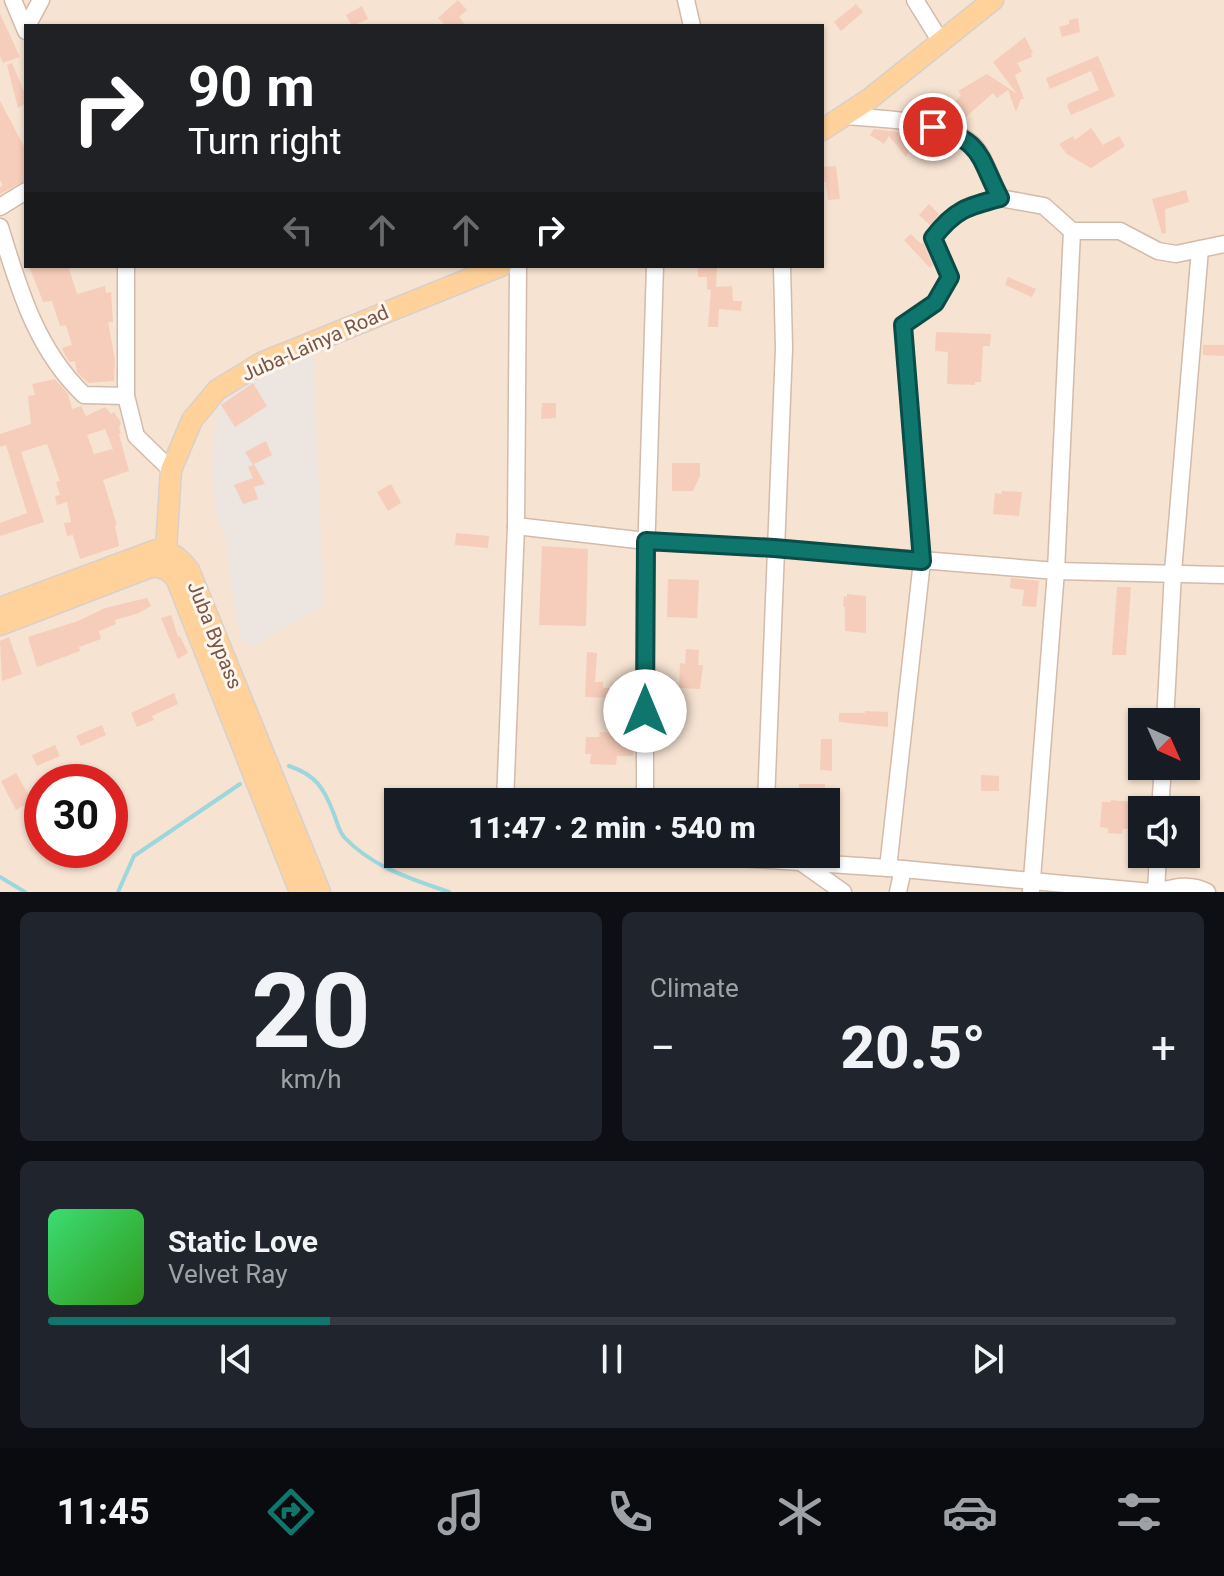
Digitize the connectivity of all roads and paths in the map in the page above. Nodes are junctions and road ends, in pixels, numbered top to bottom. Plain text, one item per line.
1 (13, 0) edge
2 (41, 0) edge
3 (686, 0) edge
4 (915, 0) edge
5 (993, 0) edge
6 (24, 24) edge
7 (28, 24) edge
8 (692, 24) edge
9 (941, 42) junction
10 (845, 116) junction
11 (824, 128) edge
12 (24, 192) edge
13 (1000, 198) junction
14 (0, 207) edge
15 (0, 227) edge
16 (1072, 231) junction
17 (1224, 244) edge
18 (1200, 249) junction
19 (126, 268) edge
20 (496, 268) edge
21 (518, 268) edge
22 (655, 268) edge
23 (782, 268) edge
24 (126, 396) junction
25 (171, 470) junction
26 (169, 506) junction
27 (516, 526) junction
28 (646, 541) junction
29 (774, 548) junction
30 (166, 550) junction
31 (922, 561) junction
32 (111, 567) junction
33 (1056, 571) junction
34 (1173, 572) junction
35 (182, 574) junction
36 (1224, 575) edge
37 (0, 608) edge
38 (0, 625) edge
39 (1166, 708) edge
40 (506, 788) edge
41 (645, 788) edge
42 (766, 788) edge
43 (840, 864) edge
44 (810, 868) edge
45 (895, 868) junction
46 (1157, 868) edge
47 (1031, 887) edge
48 (311, 888) edge
49 (843, 892) edge
50 (898, 892) edge
51 (1155, 892) edge
52 (1207, 892) edge

1 - 6 street
2 - 7 street
3 - 8 street
4 - 9 street
5 - 9 main road
9 - 10 main road
10 - 11 main road
10 - 13 street
12 - 14 street
13 - 16 street
13 - 31 street
15 - 24 street
16 - 18 street
16 - 33 street
17 - 18 street
18 - 34 street
19 - 24 street
20 - 25 main road, Juba-Lainya Road
21 - 27 street
22 - 28 street
23 - 29 street
24 - 25 street
25 - 26 main road, Juba-Lainya Road
25 - 35 main road
26 - 30 main road, Juba-Lainya Road
26 - 32 main road
27 - 28 street
27 - 40 street
28 - 29 street
28 - 41 street
29 - 31 street
29 - 42 street
30 - 32 main road
30 - 35 main road, Juba-Lainya Road
31 - 33 street
31 - 45 street
32 - 37 main road
33 - 34 street
33 - 47 street
34 - 36 street
34 - 39 street
35 - 38 main road, Juba Bypass
35 - 48 main road, Juba Bypass
43 - 45 street
44 - 49 street
45 - 47 street
45 - 50 street
46 - 51 street
47 - 51 street
51 - 52 street

